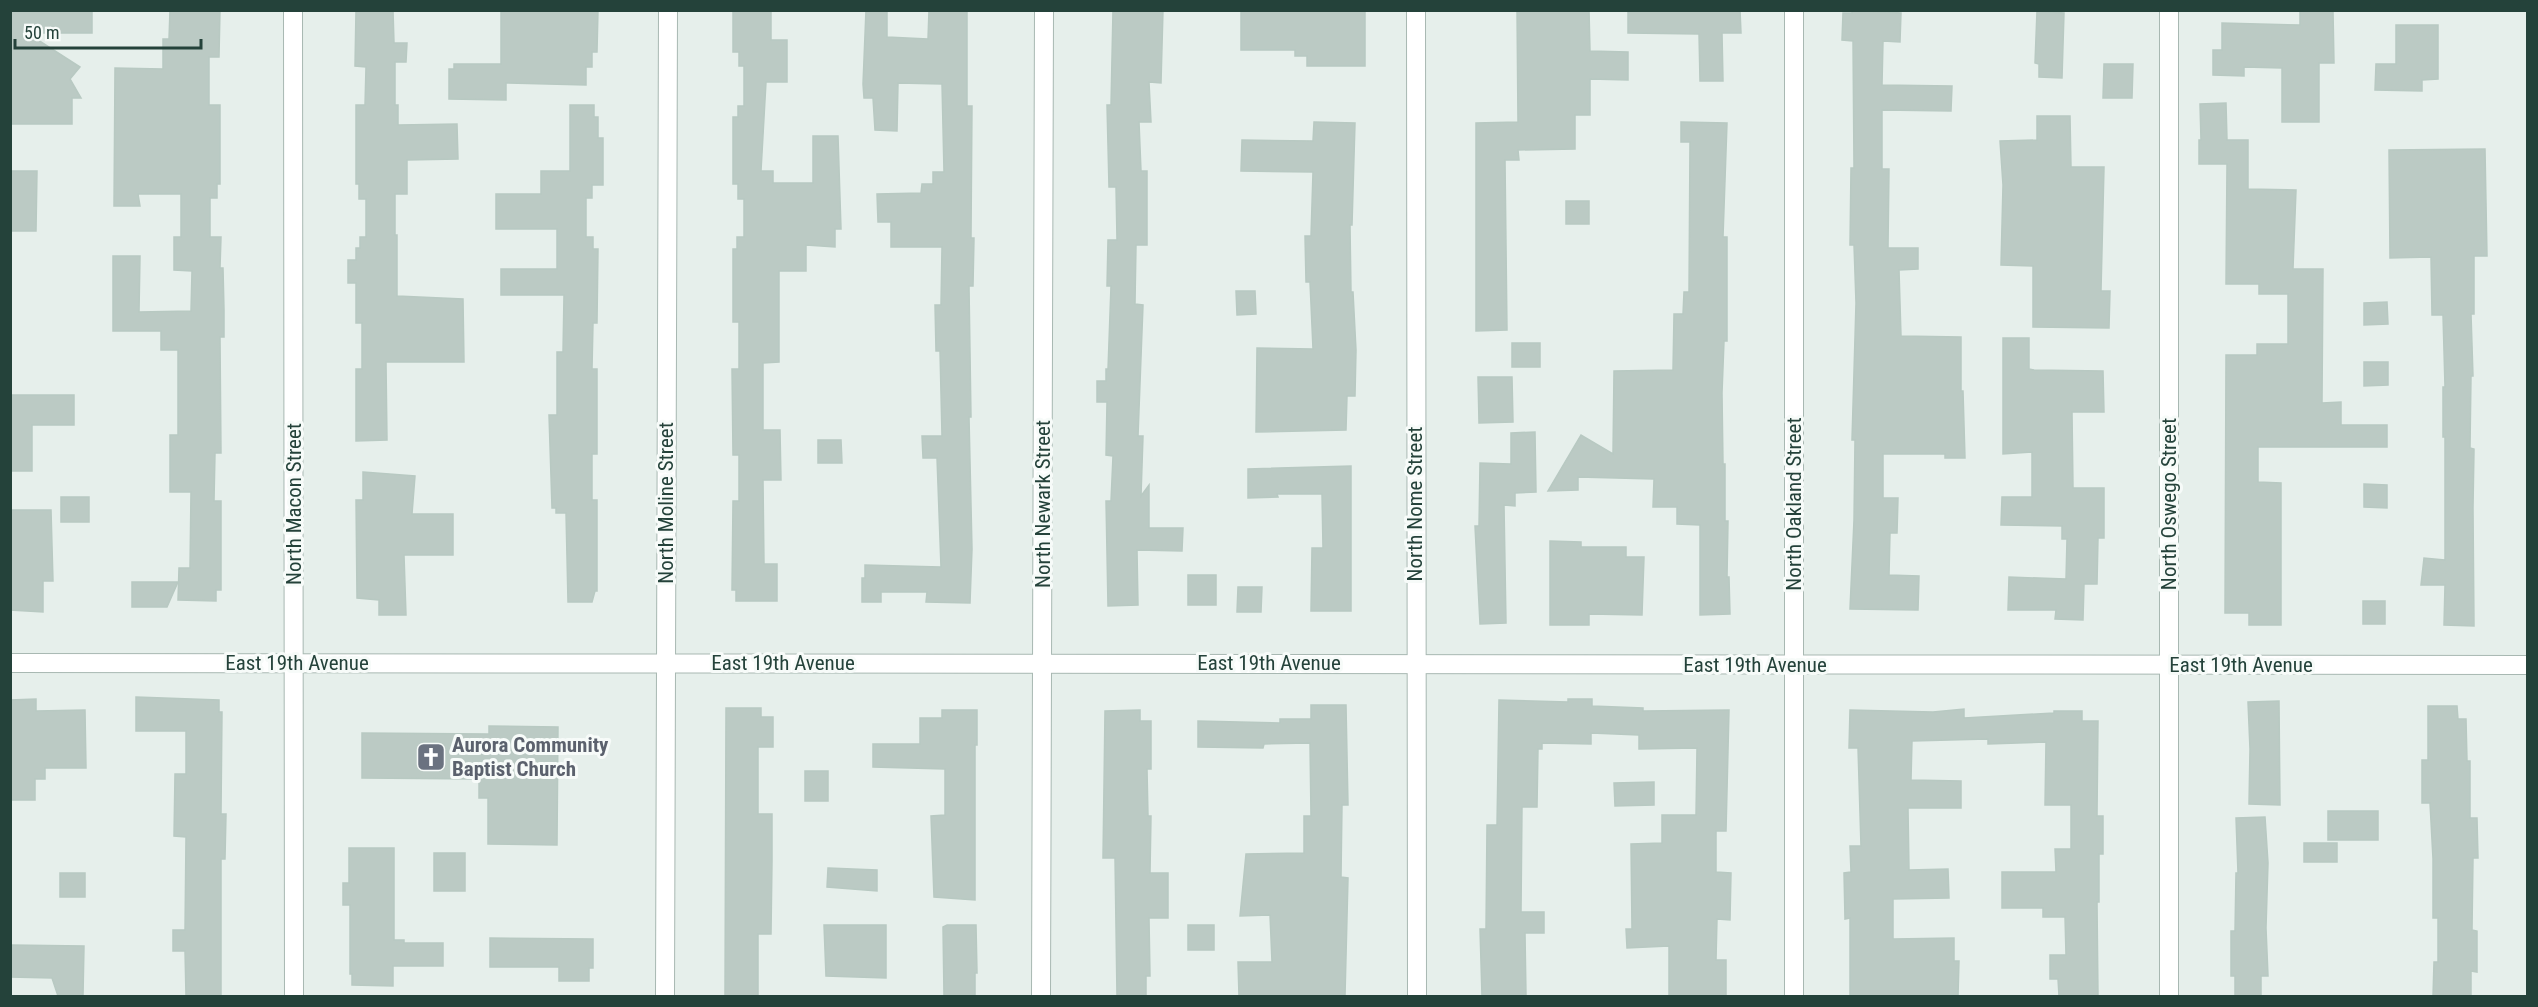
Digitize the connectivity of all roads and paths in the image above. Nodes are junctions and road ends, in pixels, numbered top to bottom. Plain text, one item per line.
1 (293, 10) edge
2 (668, 10) edge
3 (1044, 10) edge
4 (1416, 10) edge
5 (1794, 10) edge
6 (2169, 10) edge
7 (10, 663) edge
8 (294, 663) junction
9 (666, 663) junction
10 (1042, 663) junction
11 (1415, 665) junction
12 (1793, 665) junction
13 (2528, 665) edge
14 (2169, 666) junction
15 (294, 996) edge
16 (665, 996) edge
17 (1041, 996) edge
18 (1416, 996) edge
19 (1794, 996) edge
20 (2169, 996) edge

1 - 8 street, North Macon Street
2 - 9 street, North Moline Street
3 - 10 street, North Newark Street
4 - 11 street, North Nome Street
5 - 12 street, North Oakland Street
6 - 14 street, North Oswego Street
7 - 8 street, East 19th Avenue
8 - 9 street, East 19th Avenue
8 - 15 street, North Macon Street
9 - 10 street, East 19th Avenue
9 - 16 street, North Moline Street
10 - 11 street, East 19th Avenue
10 - 17 street, North Newark Street
11 - 12 street, East 19th Avenue
11 - 18 street, North Nome Street
12 - 14 street, East 19th Avenue
12 - 19 street, North Oakland Street
13 - 14 street, East 19th Avenue
14 - 20 street, North Oswego Street

